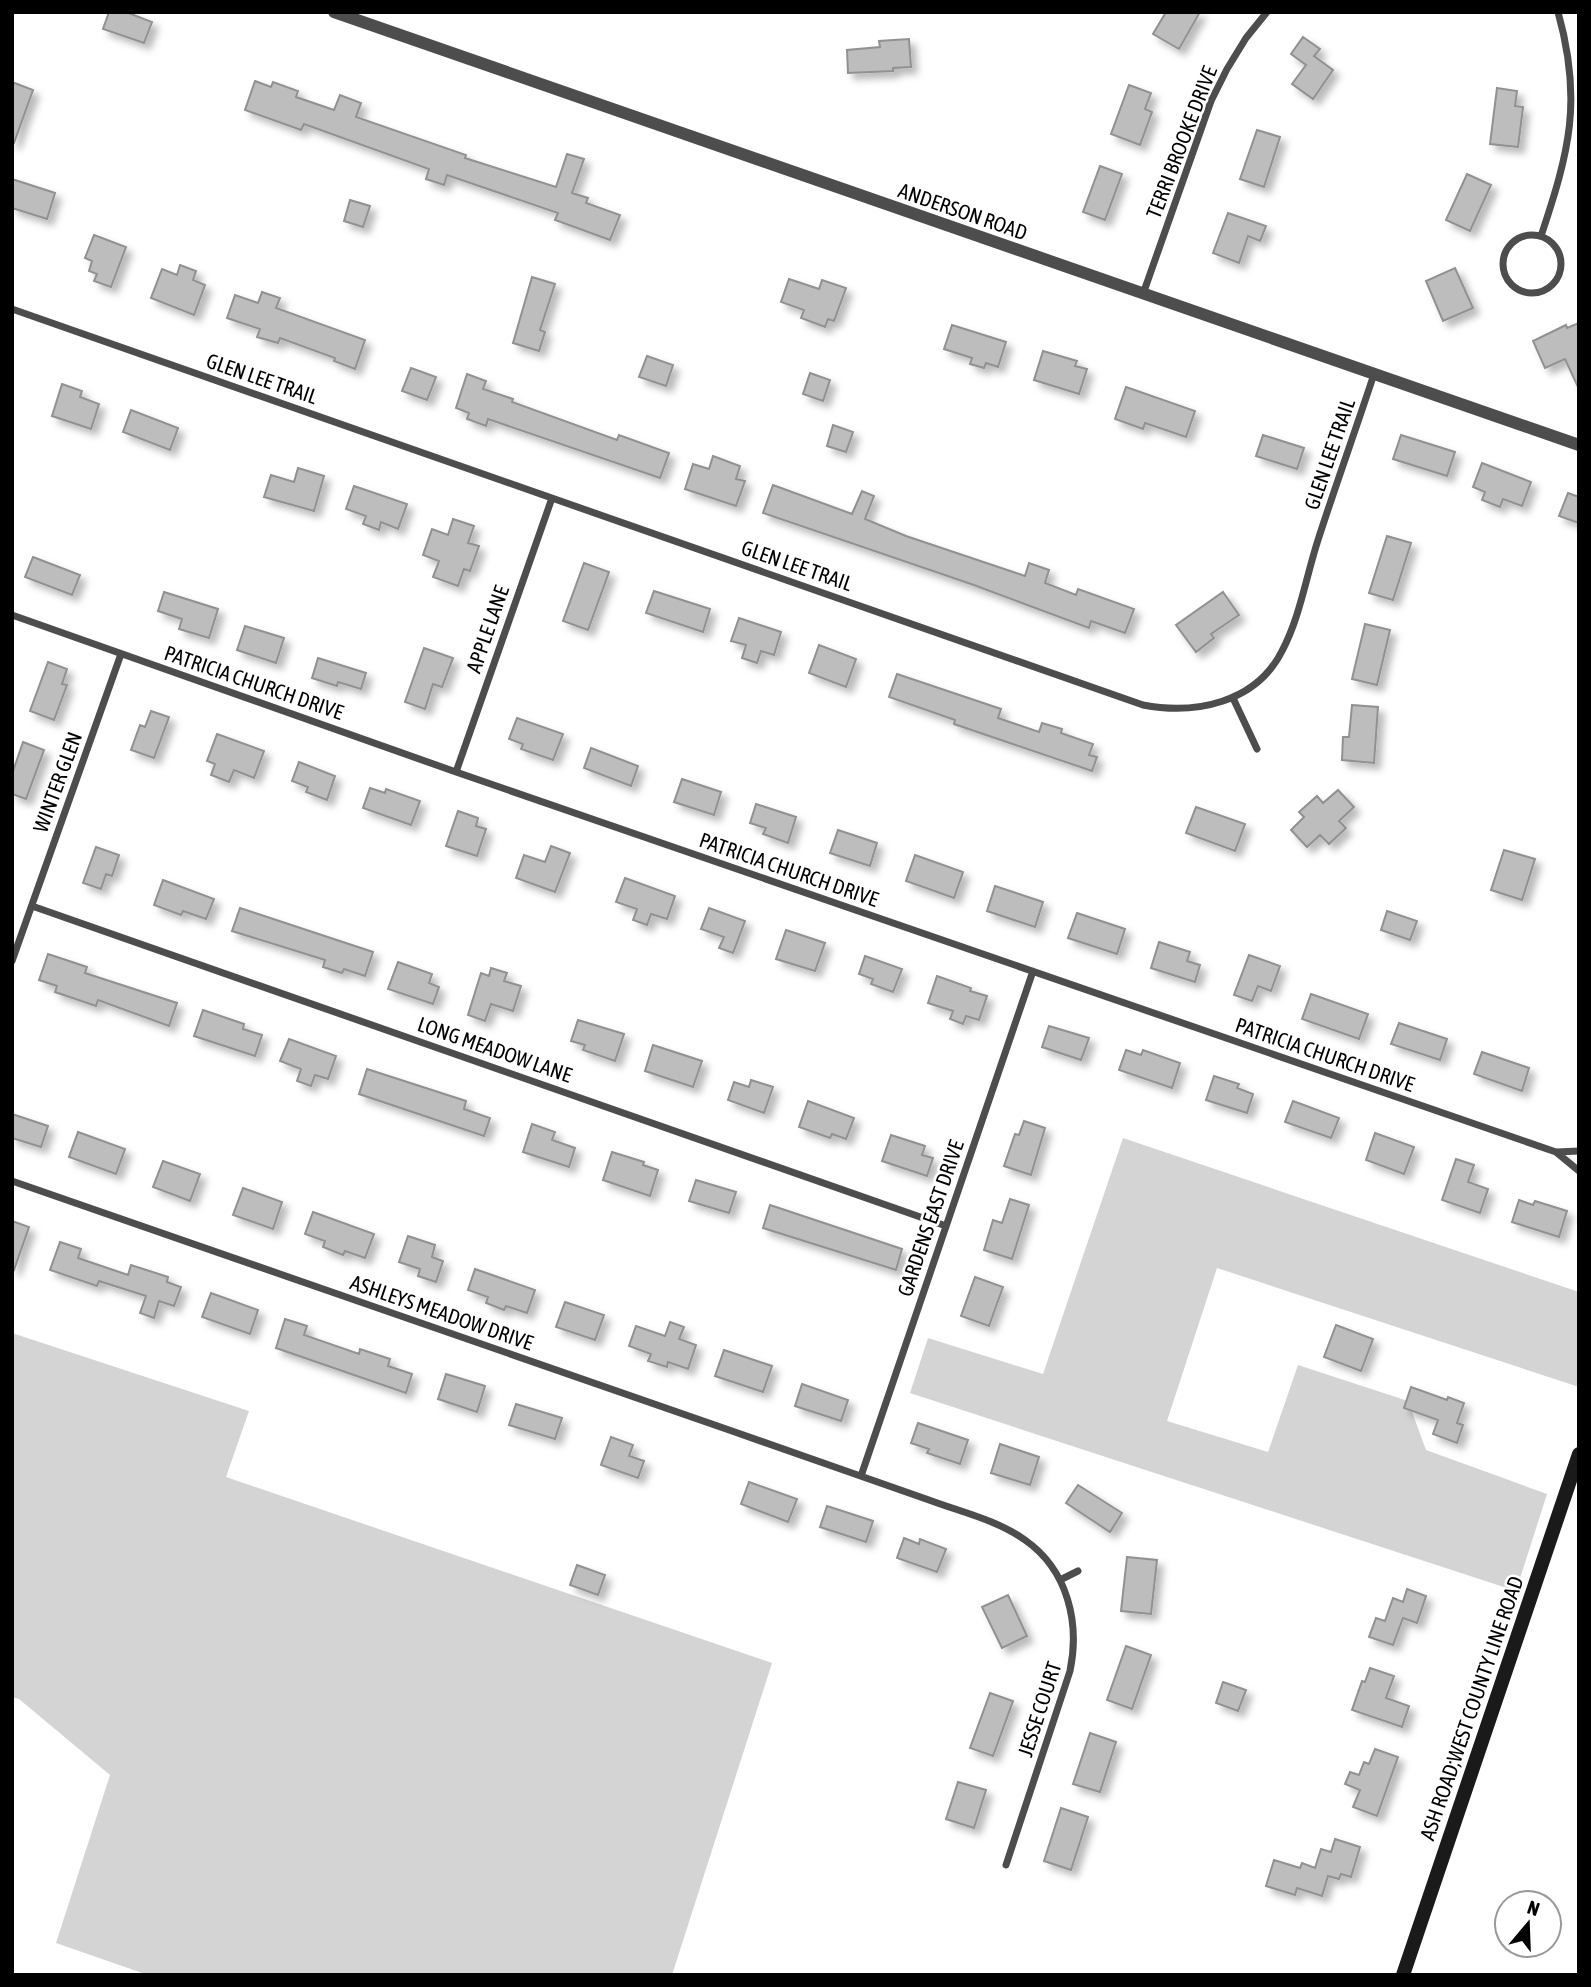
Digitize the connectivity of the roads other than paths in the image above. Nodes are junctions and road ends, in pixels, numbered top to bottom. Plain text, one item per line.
1 (1267, 12) edge
2 (1558, 12) edge
3 (338, 13) edge
4 (1541, 236) junction
5 (1143, 294) junction
6 (12, 309) edge
7 (1374, 373) junction
8 (1579, 445) edge
9 (552, 498) junction
10 (12, 615) edge
11 (121, 654) junction
12 (1233, 698) junction
13 (1257, 749) dead end
14 (456, 772) junction
15 (32, 906) junction
16 (12, 961) edge
17 (1032, 971) junction
18 (1579, 1151) edge
19 (1556, 1152) junction
20 (1579, 1171) edge
21 (12, 1181) edge
22 (946, 1226) junction
23 (1579, 1454) edge
24 (861, 1476) junction
25 (1078, 1571) dead end
26 (1060, 1580) junction
27 (1006, 1866) dead end
28 (1403, 1975) edge

1 - 5 street, TERRI BROOKE DRIVE
2 - 4 street
3 - 5 street, ANDERSON ROAD
4 - 4 street
5 - 7 street, ANDERSON ROAD
6 - 9 street, GLEN LEE TRAIL
7 - 8 street, ANDERSON ROAD
7 - 12 street, GLEN LEE TRAIL
9 - 12 street, GLEN LEE TRAIL
9 - 14 street, APPLE LANE
10 - 11 street, PATRICIA CHURCH DRIVE
11 - 14 street, PATRICIA CHURCH DRIVE
11 - 15 street, WINTER GLEN
12 - 13 street
14 - 17 street, PATRICIA CHURCH DRIVE
15 - 16 street, WINTER GLEN
15 - 22 street, LONG MEADOW LANE
17 - 19 street, PATRICIA CHURCH DRIVE
17 - 22 street, GARDENS EAST DRIVE
18 - 19 street, PATRICIA CHURCH DRIVE
19 - 20 street, PATRICIA CHURCH DRIVE
21 - 24 street, ASHLEYS MEADOW DRIVE
22 - 24 street, GARDENS EAST DRIVE
23 - 28 main road, ASH ROAD;WEST COUNTY LINE ROAD
24 - 26 street, JESSE COURT
25 - 26 street
26 - 27 street, JESSE COURT

